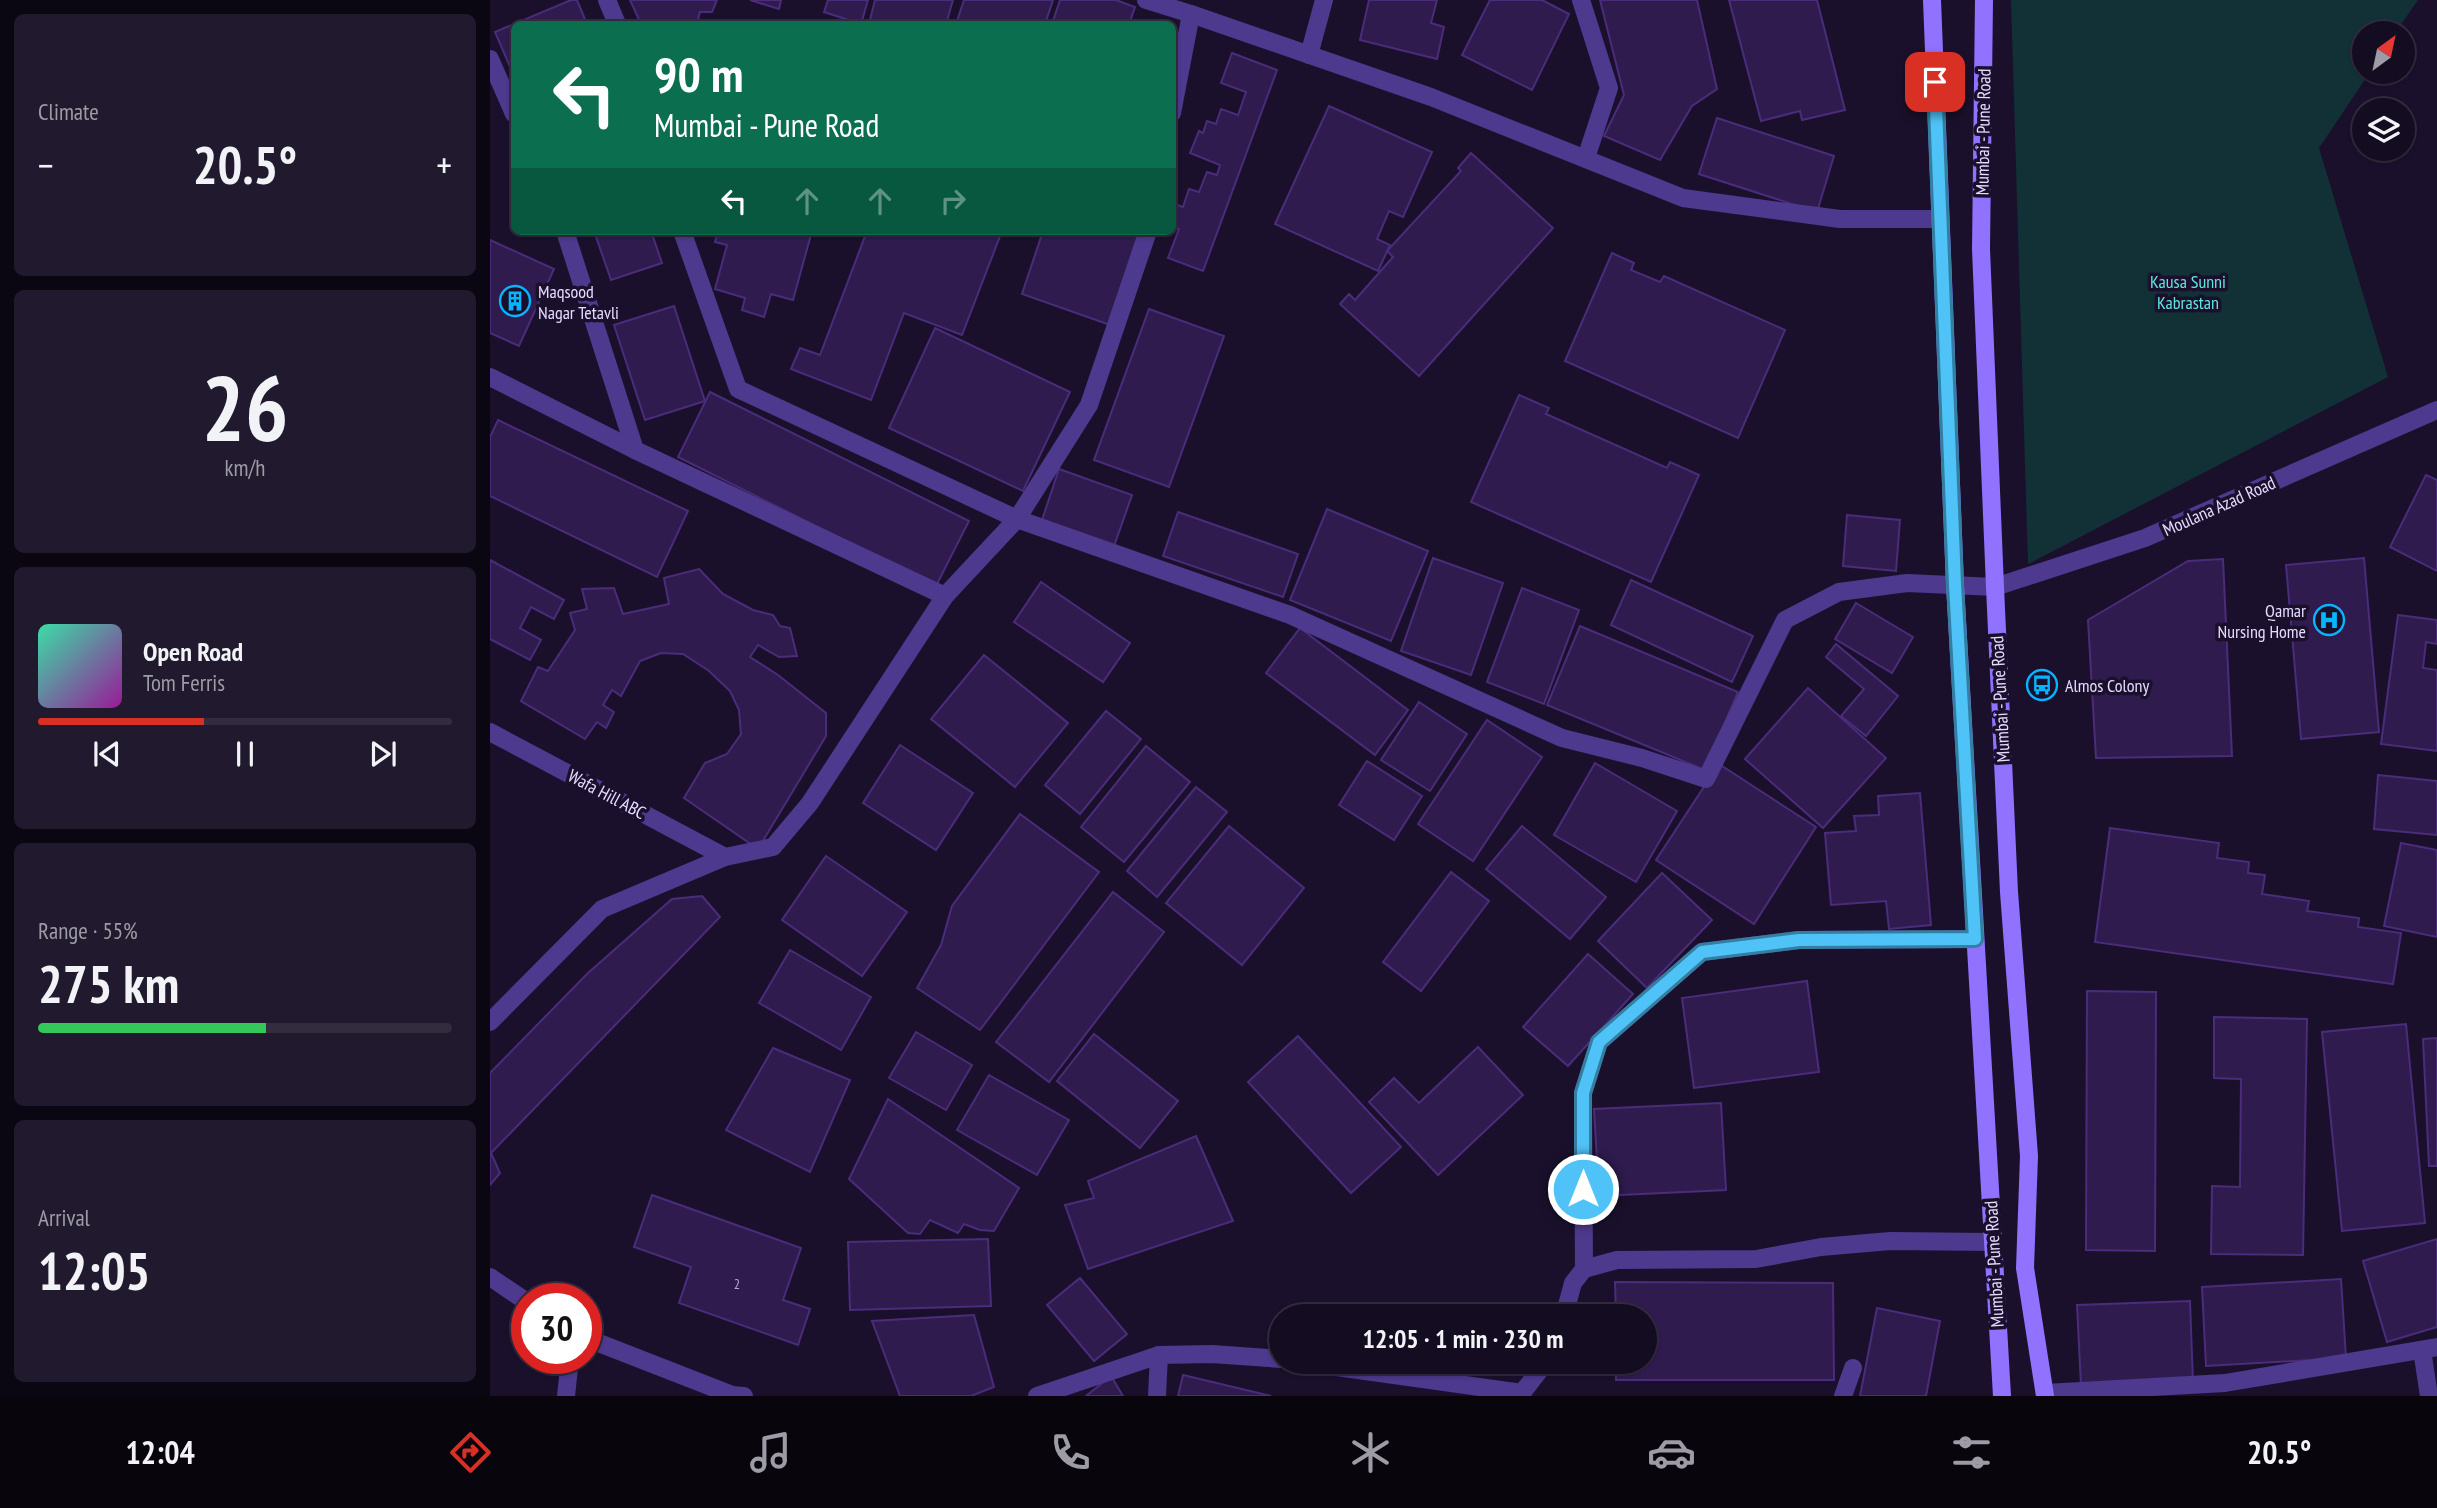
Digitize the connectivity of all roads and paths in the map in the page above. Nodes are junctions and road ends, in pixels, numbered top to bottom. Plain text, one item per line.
1 (607, 0) edge
2 (1146, 0) edge
3 (1324, 0) edge
4 (1581, 0) edge
5 (1933, 0) edge
6 (1984, 0) edge
7 (1191, 14) junction
8 (616, 21) edge
9 (1310, 55) junction
10 (490, 59) edge
11 (1176, 92) edge
12 (511, 107) edge
13 (1586, 158) junction
14 (1938, 219) junction
15 (566, 235) edge
16 (683, 235) edge
17 (1147, 235) edge
18 (490, 377) edge
19 (2437, 411) edge
20 (635, 450) junction
21 (1017, 519) junction
22 (1955, 585) junction
23 (1995, 587) junction
24 (945, 596) junction
25 (490, 732) edge
26 (725, 857) junction
27 (1975, 939) junction
28 (490, 1022) edge
29 (1993, 1241) junction
30 (1584, 1269) junction
31 (490, 1277) edge
32 (511, 1291) edge
33 (1567, 1304) edge
34 (602, 1344) edge
35 (2430, 1349) edge
36 (1159, 1355) junction
37 (1269, 1358) edge
38 (1853, 1368) dead end
39 (568, 1374) edge
40 (1372, 1374) edge
41 (1538, 1374) edge
42 (1478, 1392) edge
43 (2045, 1394) edge
44 (1523, 1395) edge
45 (566, 1396) edge
46 (744, 1396) edge
47 (1037, 1396) edge
48 (1157, 1396) edge
49 (1843, 1396) edge
50 (2002, 1396) edge
51 (2429, 1396) edge

1 - 8 street
2 - 7 street
3 - 9 street
4 - 13 street
5 - 14 main road, Mumbai - Pune Road
6 - 23 main road, Mumbai - Pune Road
7 - 9 street
7 - 11 street
9 - 13 street
10 - 12 street
13 - 14 street
14 - 22 main road, Mumbai - Pune Road
15 - 20 street
16 - 21 street
17 - 21 street
18 - 20 street
19 - 23 street, Moulana Azad Road
20 - 24 street
21 - 22 street
21 - 24 street
22 - 23 street
22 - 27 main road, Mumbai - Pune Road
23 - 43 main road, Mumbai - Pune Road
24 - 26 street
25 - 26 street, Wafa Hill ABC
26 - 28 street
27 - 29 main road, Mumbai - Pune Road
27 - 30 street
29 - 30 street
29 - 50 main road, Mumbai - Pune Road
30 - 33 street
31 - 32 street
34 - 46 street
35 - 43 street
35 - 51 street
36 - 37 street
36 - 47 street
36 - 48 street
38 - 49 street
39 - 45 street
40 - 42 street
41 - 44 street
42 - 44 street

